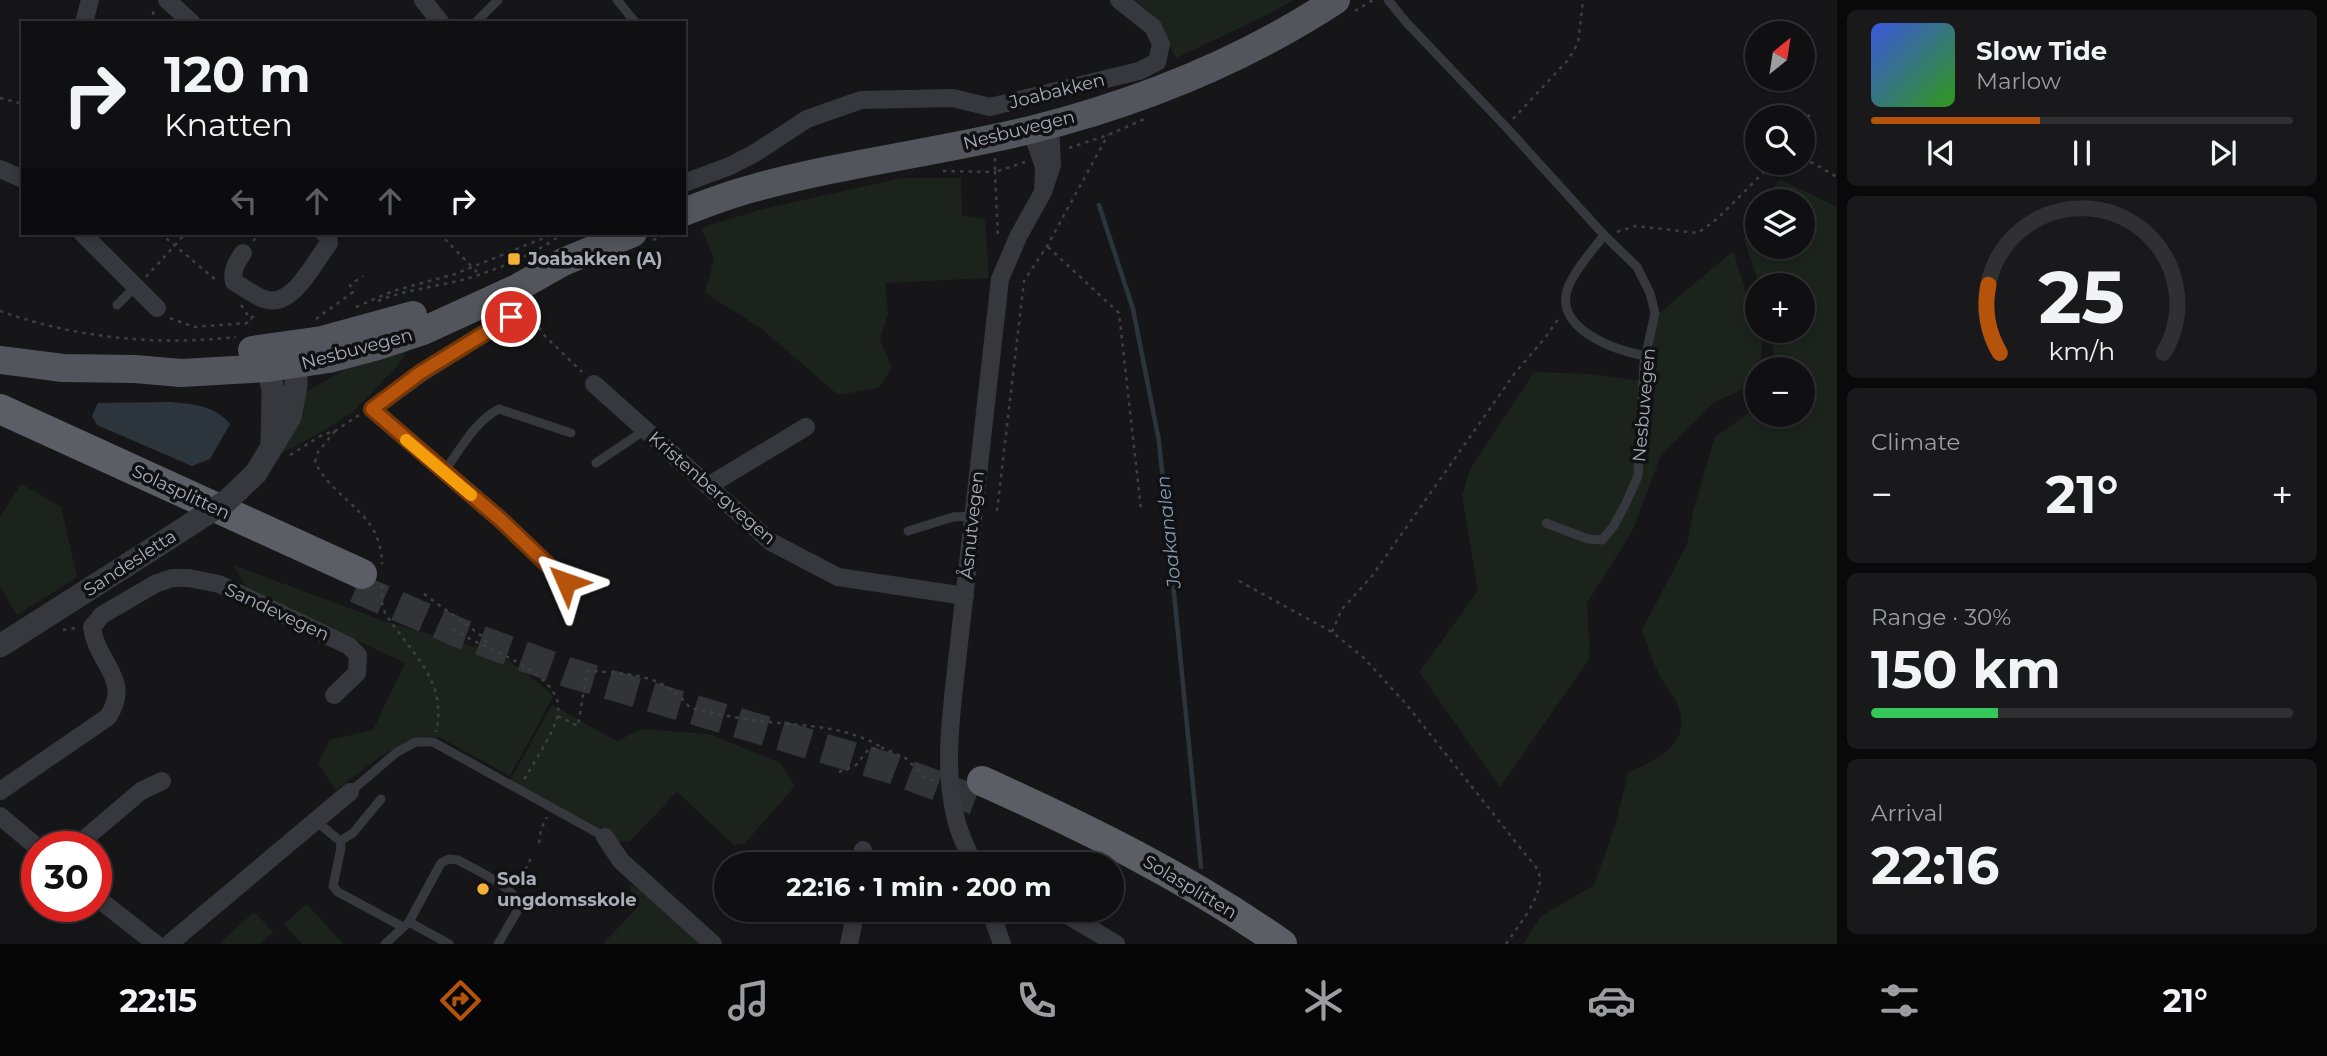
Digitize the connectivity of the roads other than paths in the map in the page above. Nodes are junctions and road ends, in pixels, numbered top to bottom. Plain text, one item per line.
1 (90, 0) edge
2 (167, 0) edge
3 (423, 0) edge
4 (498, 0) edge
5 (617, 0) edge
6 (1119, 0) edge
7 (1336, 0) edge
8 (1388, 0) edge
9 (85, 21) edge
10 (190, 21) edge
11 (439, 21) edge
12 (477, 21) edge
13 (634, 21) edge
14 (1040, 127) junction
15 (0, 169) edge
16 (21, 178) edge
17 (686, 182) edge
18 (686, 211) edge
19 (84, 235) edge
20 (327, 235) edge
21 (623, 235) edge
22 (1604, 235) junction
23 (602, 239) edge
24 (243, 253) dead end
25 (136, 286) junction
26 (521, 296) junction
27 (117, 305) dead end
28 (157, 308) road end
29 (1646, 356) junction
30 (0, 360) edge
31 (281, 360) junction
32 (594, 384) road end
33 (0, 409) edge
34 (806, 427) dead end
35 (645, 430) junction
36 (0, 431) edge
37 (571, 433) dead end
38 (596, 463) dead end
39 (444, 472) junction
40 (708, 486) junction
41 (973, 516) junction
42 (1546, 523) dead end
43 (908, 531) dead end
44 (566, 582) dead end
45 (964, 596) junction
46 (0, 646) edge
47 (334, 695) dead end
48 (162, 781) dead end
49 (0, 791) edge
50 (350, 792) joint
51 (381, 799) dead end
52 (0, 816) edge
53 (316, 821) junction
54 (94, 831) edge
55 (21, 834) edge
56 (605, 837) joint
57 (340, 841) junction
58 (969, 852) edge
59 (112, 910) edge
60 (853, 922) edge
61 (994, 922) edge
62 (1079, 922) edge
63 (406, 924) junction
64 (156, 944) edge
65 (169, 944) edge
66 (385, 944) edge
67 (449, 944) edge
68 (498, 944) edge
69 (713, 944) edge
70 (849, 944) edge
71 (1002, 944) edge
72 (1116, 944) edge
73 (1250, 944) edge
74 (1282, 944) edge

1 - 9 street
2 - 10 street
3 - 11 street
4 - 12 lane
5 - 13 lane
6 - 17 street, Joabakken
7 - 14 main road, Nesbuvegen
8 - 22 lane, Nesbuvegen
14 - 18 main road, Nesbuvegen
14 - 41 street, Åsnutvegen
15 - 16 street
19 - 25 street
20 - 24 street
21 - 23 main road, Nesbuvegen
22 - 29 lane, Nesbuvegen
22 - 29 lane
23 - 26 main road, Nesbuvegen
25 - 27 lane
25 - 28 street
26 - 31 main road, Nesbuvegen
26 - 39 street
29 - 42 lane, Nesbuvegen
30 - 31 main road, Nesbuvegen
31 - 46 street, Sandesletta, bridge
32 - 35 street, Kristenbergvegen
33 - 36 highway, Solasplitten
34 - 40 street
35 - 38 lane
35 - 40 street, Kristenbergvegen
37 - 39 lane
39 - 44 street
40 - 45 street, Kristenbergvegen
41 - 43 lane
41 - 45 street, Åsnutvegen
45 - 58 street, Åsnutvegen
47 - 49 street, Sandevegen
48 - 54 street
50 - 53 street
50 - 56 lane
51 - 57 lane
52 - 55 street
53 - 57 lane
53 - 65 street
56 - 69 street
57 - 63 lane
59 - 64 street
60 - 70 street
61 - 71 street
62 - 72 street
63 - 66 lane
63 - 67 lane
63 - 68 lane
73 - 74 highway, Solasplitten

